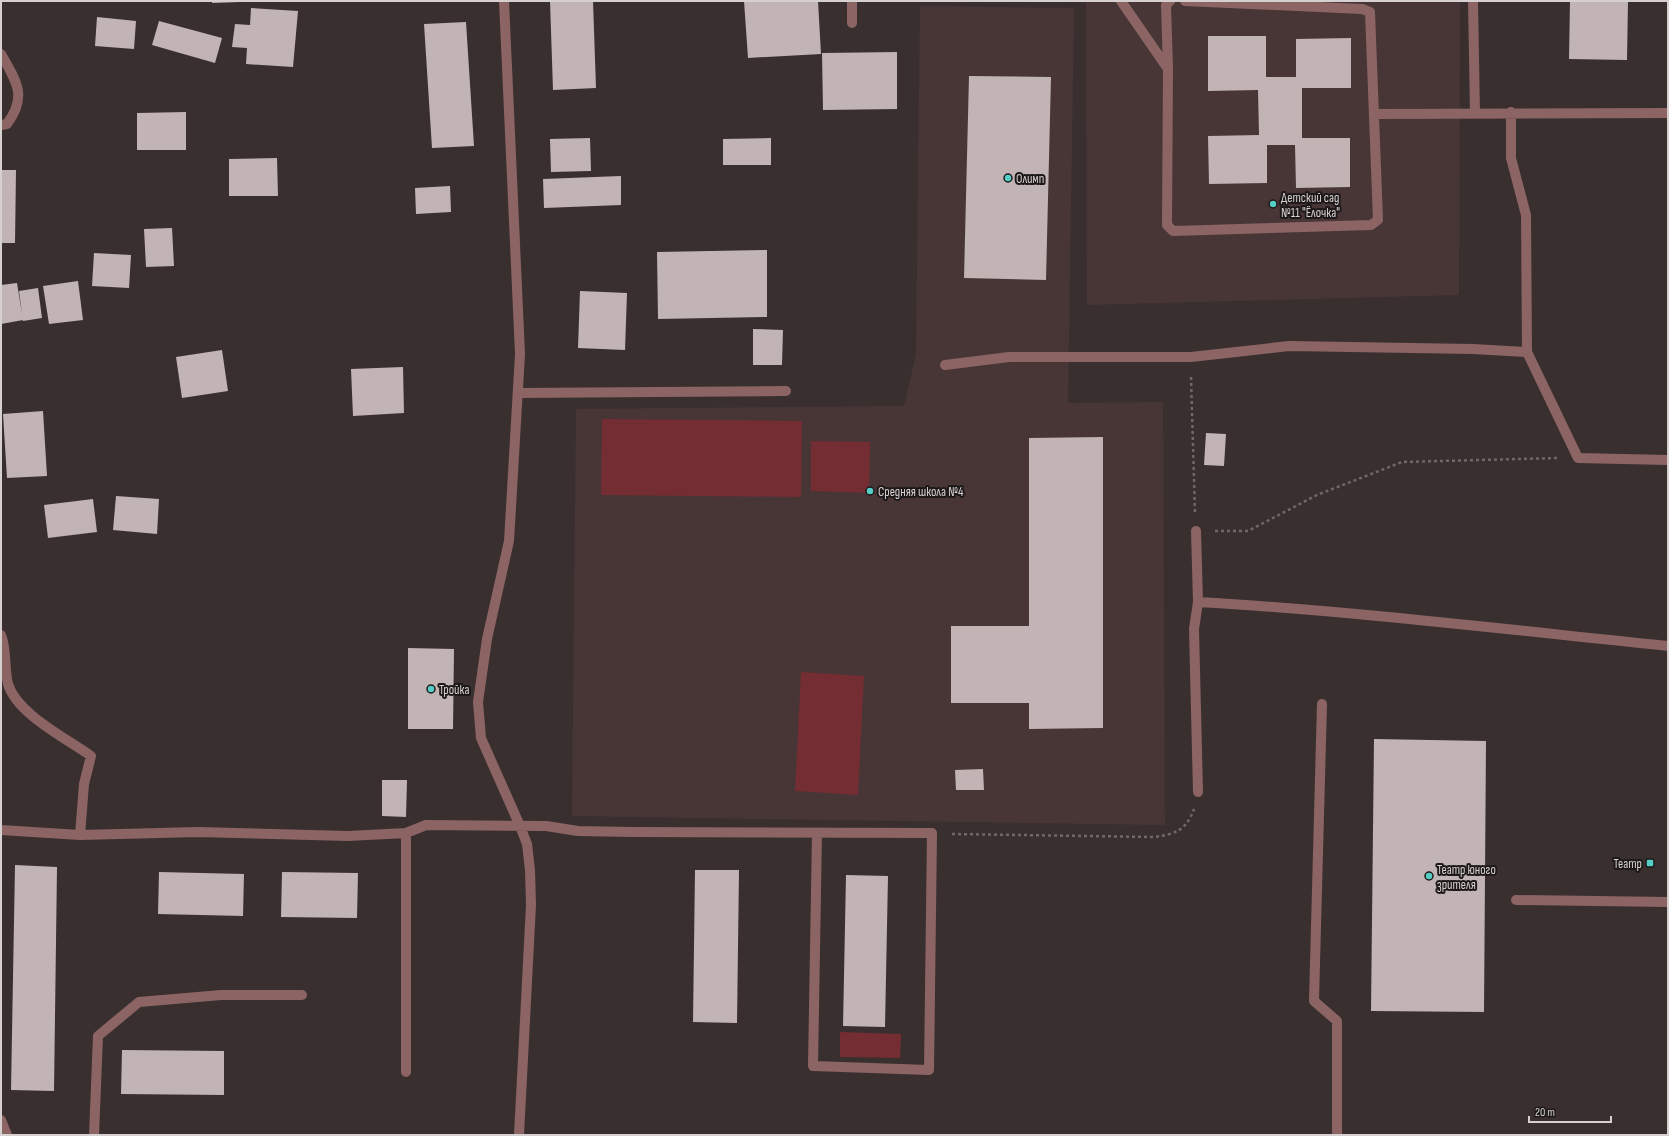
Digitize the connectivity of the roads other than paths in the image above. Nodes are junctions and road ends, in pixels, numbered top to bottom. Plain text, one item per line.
1 (504, 1) edge
2 (852, 1) edge
3 (1121, 1) edge
4 (1170, 1) edge
5 (1185, 1) edge
6 (1473, 1) edge
7 (852, 23) dead end
8 (1, 54) edge
9 (1168, 69) junction
10 (1511, 112) junction
11 (1475, 113) junction
12 (1668, 113) edge
13 (1375, 114) junction
14 (1, 125) edge
15 (1527, 352) junction
16 (945, 365) dead end
17 (786, 391) dead end
18 (518, 393) junction
19 (1668, 460) edge
20 (1196, 531) road end
21 (1198, 602) junction
22 (1, 635) edge
23 (1668, 646) edge
24 (1322, 704) dead end
25 (1198, 792) road end
26 (520, 826) junction
27 (1, 830) edge
28 (406, 833) junction
29 (817, 833) junction
30 (80, 835) junction
31 (1516, 900) dead end
32 (1668, 902) edge
33 (302, 995) dead end
34 (406, 1072) dead end
35 (1, 1120) edge
36 (7, 1135) edge
37 (94, 1135) edge
38 (519, 1135) edge
39 (1337, 1135) edge

1 - 18 street
2 - 7 street
3 - 9 street
4 - 9 street
5 - 13 street
6 - 11 street
8 - 14 street
9 - 13 street
10 - 11 street
10 - 12 street
10 - 15 street
11 - 13 street
15 - 16 street
15 - 19 street
17 - 18 street
18 - 26 street
20 - 21 street
21 - 23 street
21 - 25 street
22 - 30 street
24 - 39 street
26 - 28 street
26 - 29 street
26 - 38 street
27 - 30 street
28 - 30 street
28 - 34 street
29 - 29 street
31 - 32 street
33 - 37 street
35 - 36 street

